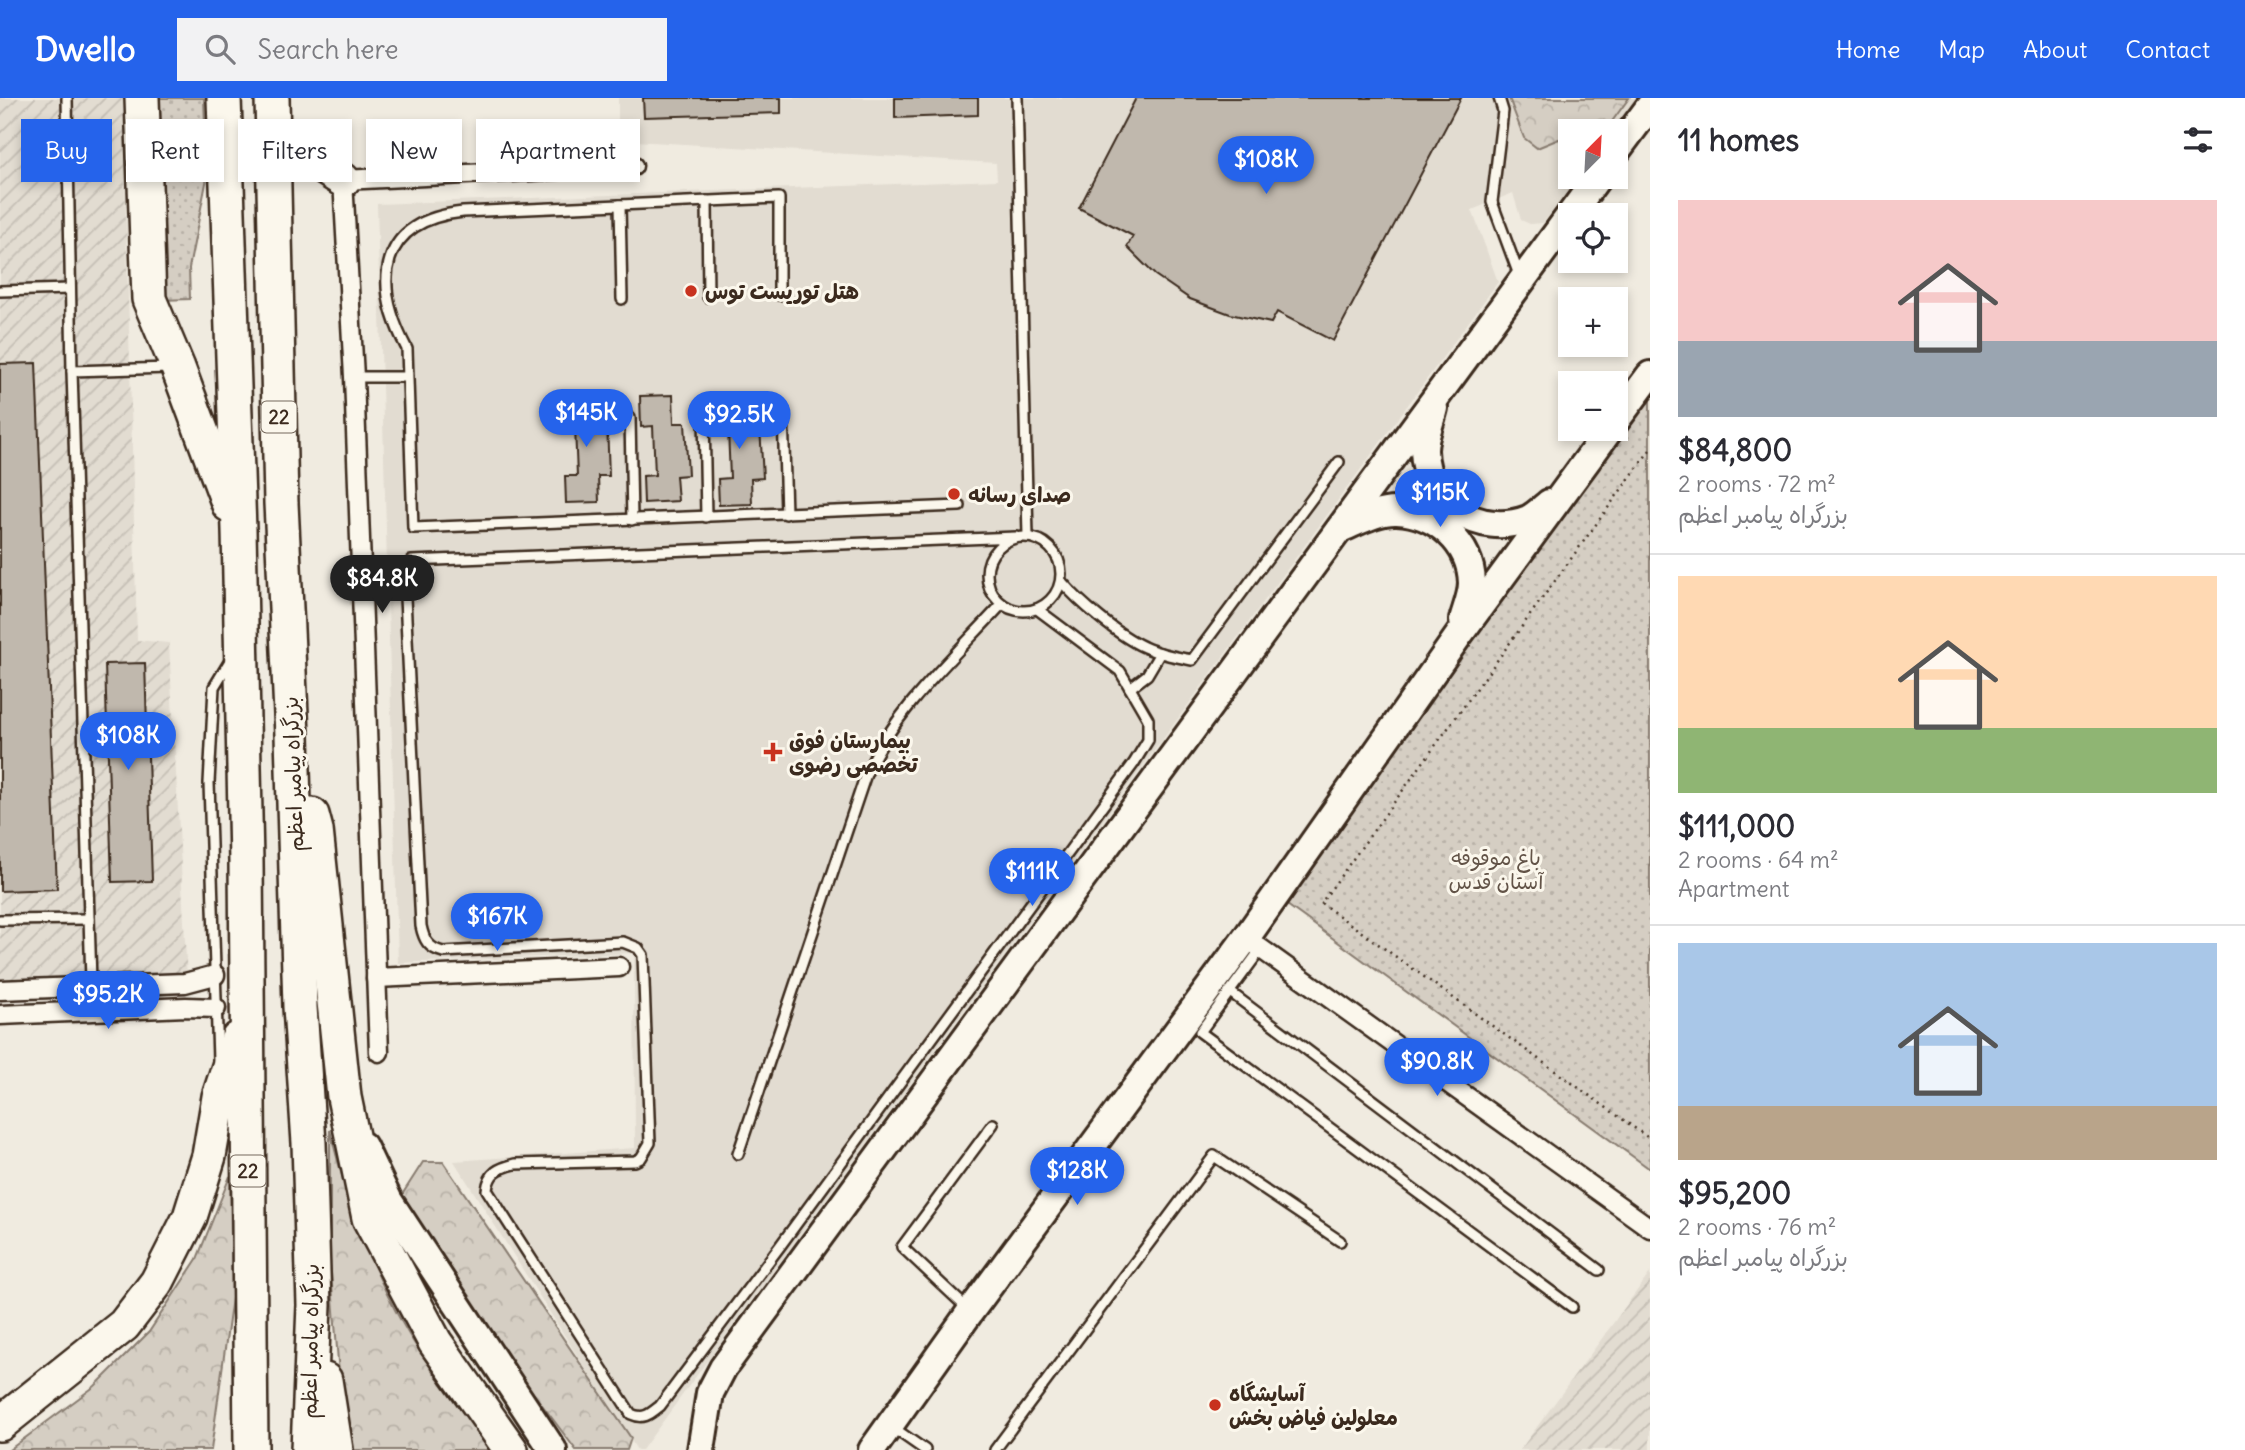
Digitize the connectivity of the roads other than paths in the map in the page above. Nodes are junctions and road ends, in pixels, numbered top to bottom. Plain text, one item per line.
1 (67, 98) edge
2 (142, 98) edge
3 (224, 98) edge
4 (272, 98) edge
5 (1017, 98) edge
6 (1499, 98) edge
7 (1650, 106) edge
8 (273, 119) edge
9 (1628, 136) edge
10 (476, 177) edge
11 (275, 182) edge
12 (334, 182) edge
13 (343, 187) junction
14 (1589, 189) edge
15 (707, 201) junction
16 (620, 205) junction
17 (1521, 280) junction
18 (71, 289) junction
19 (0, 291) edge
20 (779, 295) dead end
21 (708, 297) dead end
22 (622, 299) dead end
23 (178, 368) junction
24 (72, 371) junction
25 (1650, 375) edge
26 (354, 377) junction
27 (406, 377) junction
28 (1437, 396) junction
29 (1628, 405) edge
30 (783, 412) dead end
31 (704, 414) dead end
32 (630, 418) dead end
33 (1602, 441) edge
34 (1339, 462) dead end
35 (1564, 492) junction
36 (960, 506) dead end
37 (786, 514) junction
38 (706, 517) junction
39 (632, 520) junction
40 (1339, 529) junction
41 (239, 530) junction
42 (1028, 536) junction
43 (1016, 537) junction
44 (1061, 581) junction
45 (1002, 604) junction
46 (1037, 609) junction
47 (1459, 635) junction
48 (241, 640) junction
49 (1160, 653) junction
50 (1130, 688) junction
51 (292, 735) junction
52 (89, 919) junction
53 (0, 920) edge
54 (1253, 944) junction
55 (619, 967) dead end
56 (215, 975) junction
57 (376, 978) junction
58 (91, 984) junction
59 (0, 989) edge
60 (1230, 992) junction
61 (231, 1011) junction
62 (92, 1013) junction
63 (0, 1015) edge
64 (379, 1052) dead end
65 (344, 1097) junction
66 (993, 1124) dead end
67 (738, 1154) dead end
68 (1650, 1228) edge
69 (1340, 1241) dead end
70 (1599, 1270) dead end
71 (313, 1305) junction
72 (1572, 1307) dead end
73 (970, 1312) junction
74 (250, 1330) junction
75 (2, 1421) edge
76 (889, 1425) junction
77 (228, 1450) edge
78 (251, 1450) edge
79 (308, 1450) edge
80 (336, 1450) edge
81 (511, 1450) edge
82 (553, 1450) edge
83 (701, 1450) edge
84 (872, 1450) edge
85 (925, 1450) edge
86 (995, 1450) edge

1 - 18 lane
2 - 23 highway
3 - 41 highway, 22
4 - 8 highway, بزرگراه پیامبر اعظم / 22
5 - 42 lane
6 - 17 lane
7 - 9 street
10 - 13 street
11 - 51 highway, بزرگراه پیامبر اعظم / 22
12 - 13 highway
13 - 26 street
14 - 17 street
15 - 16 lane
15 - 20 lane
15 - 21 lane
16 - 22 lane
16 - 27 lane
17 - 28 street
18 - 19 lane
18 - 24 lane
23 - 24 lane
23 - 41 highway
24 - 52 lane
25 - 29 street
26 - 27 lane
26 - 57 street
27 - 39 lane
28 - 35 street
28 - 40 street
30 - 37 lane
31 - 38 lane
32 - 39 lane
33 - 35 street
34 - 49 lane
35 - 47 street
36 - 37 lane
37 - 38 lane
38 - 39 lane
40 - 47 street
40 - 83 street
41 - 48 highway, 22
42 - 43 lane
42 - 44 lane
43 - 45 lane
43 - 50 lane
44 - 46 lane
44 - 49 lane
45 - 46 lane
45 - 67 lane
46 - 50 lane
47 - 54 street
48 - 56 lane
48 - 61 highway, 22
49 - 50 lane
51 - 65 highway
51 - 71 highway, بزرگراه پیامبر اعظم
52 - 53 lane
52 - 58 lane
54 - 60 lane
54 - 68 street
54 - 73 street
55 - 57 street
56 - 58 street
56 - 61 lane
57 - 64 street
58 - 59 street
58 - 62 street
60 - 70 lane
60 - 72 lane
61 - 62 street
61 - 74 highway, 22
61 - 75 highway
62 - 63 street
65 - 81 highway
65 - 82 street
66 - 73 lane
69 - 86 lane
71 - 79 highway, بزرگراه پیامبر اعظم
71 - 80 highway
73 - 76 street
74 - 77 highway
74 - 78 highway
76 - 84 street
76 - 85 lane

